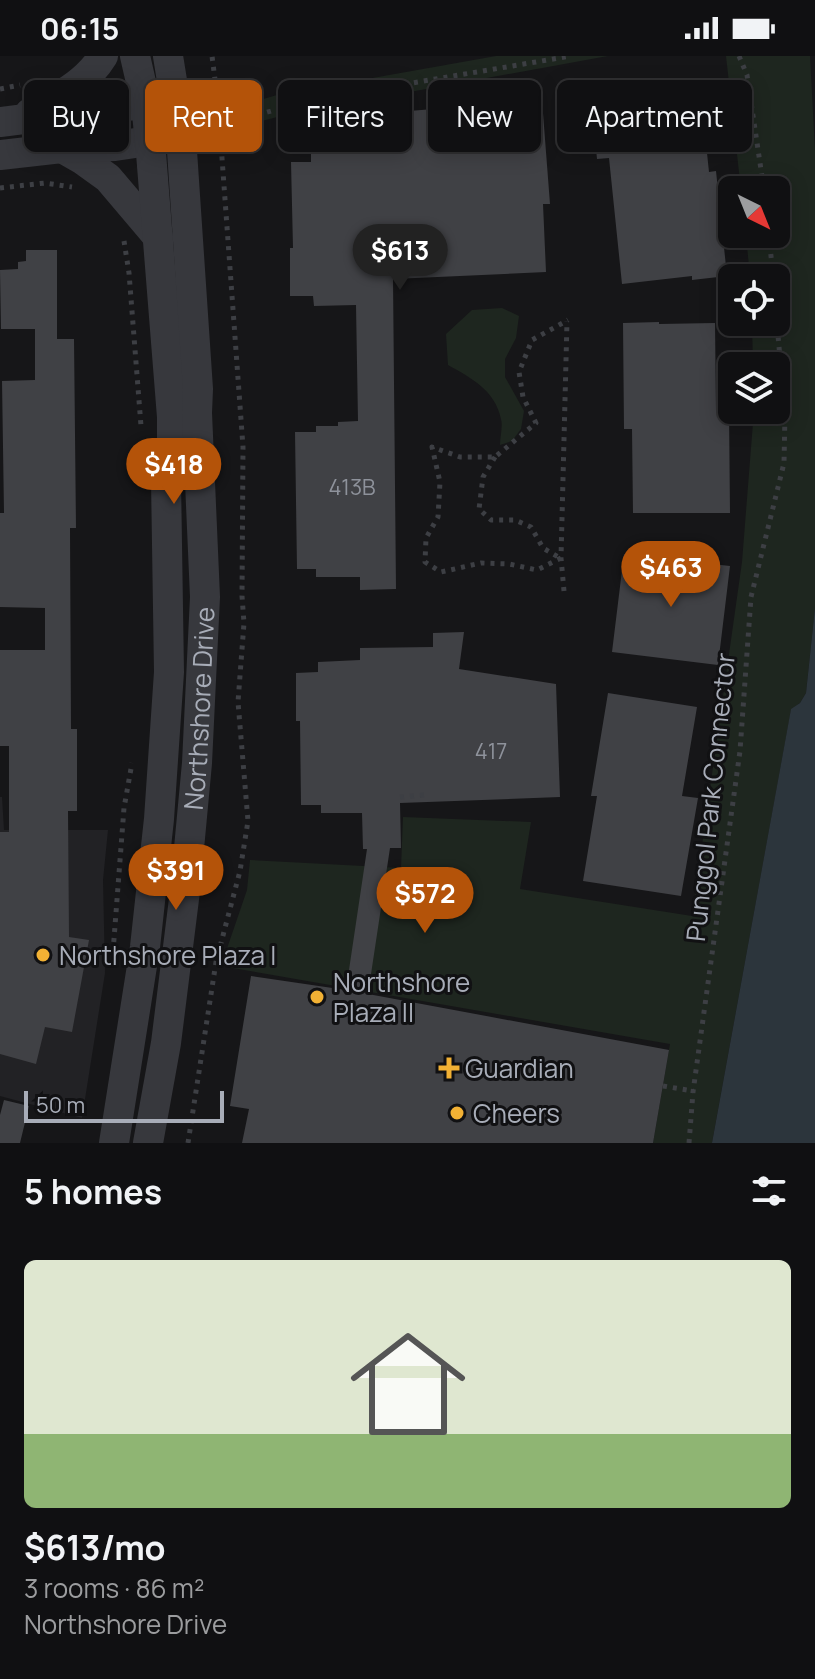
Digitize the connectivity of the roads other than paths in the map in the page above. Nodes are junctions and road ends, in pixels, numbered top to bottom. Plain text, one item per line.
1 (103, 56) edge
2 (135, 56) edge
3 (168, 56) edge
4 (172, 80) edge
5 (145, 100) edge
6 (145, 104) edge
7 (9, 121) edge
8 (27, 152) edge
9 (69, 152) edge
10 (150, 152) edge
11 (182, 152) edge
12 (0, 155) edge
13 (158, 237) junction
14 (185, 415) junction
15 (114, 1143) edge
16 (148, 1143) edge

1 - 7 street
2 - 5 street, Northshore Drive
3 - 4 street, Northshore Drive
6 - 7 street
8 - 12 street
9 - 13 street
10 - 13 street, Northshore Drive
11 - 14 street, Northshore Drive
13 - 14 street, Northshore Drive
14 - 15 street, Northshore Drive
14 - 16 street, Northshore Drive

